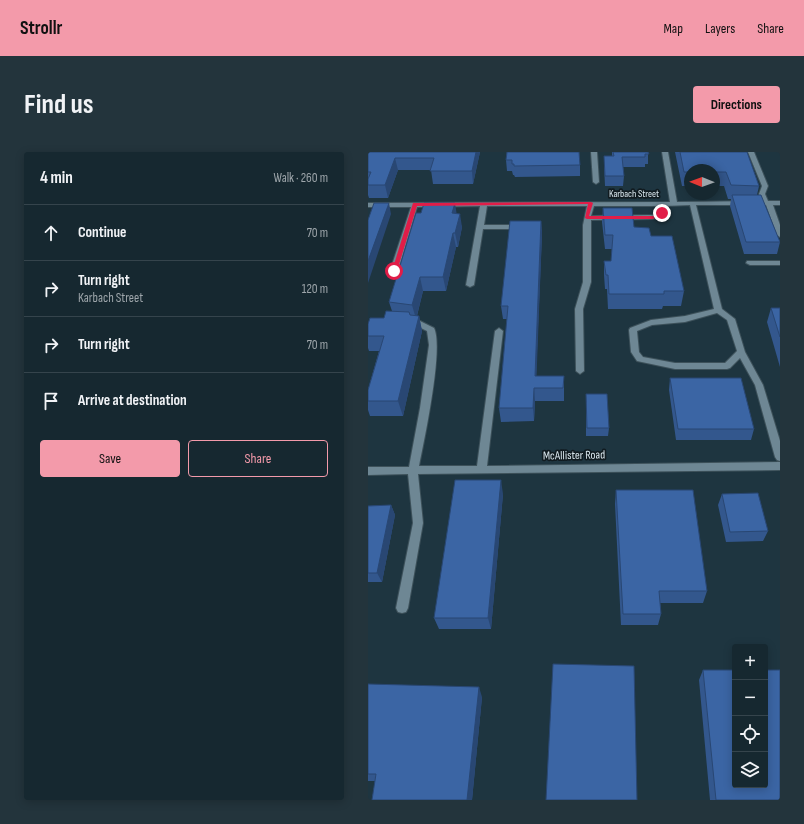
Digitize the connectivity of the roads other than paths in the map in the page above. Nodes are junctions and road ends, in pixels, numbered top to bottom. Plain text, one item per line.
1 (594, 152) edge
2 (665, 152) edge
3 (751, 152) edge
4 (596, 182) dead end
5 (591, 203) junction
6 (661, 203) junction
7 (674, 203) junction
8 (692, 203) junction
9 (767, 203) junction
10 (780, 203) edge
11 (415, 204) junction
12 (484, 204) junction
13 (368, 205) edge
14 (587, 218) junction
15 (480, 227) junction
16 (533, 227) edge
17 (780, 235) edge
18 (750, 263) dead end
19 (780, 263) edge
20 (394, 271) dead end
21 (470, 285) dead end
22 (718, 310) junction
23 (397, 321) edge
24 (499, 331) dead end
25 (742, 352) junction
26 (580, 371) dead end
27 (780, 457) edge
28 (780, 466) edge
29 (482, 469) junction
30 (413, 470) junction
31 (368, 471) edge
32 (402, 608) dead end

1 - 4 street
2 - 7 street
3 - 9 street
5 - 6 street, Karbach Street
5 - 12 street, Karbach Street
5 - 14 street
6 - 7 street, Karbach Street
6 - 14 street
7 - 8 street, Karbach Street
8 - 9 street, Karbach Street
8 - 22 street
9 - 10 street, Karbach Street
9 - 17 street
11 - 12 street, Karbach Street
11 - 13 street, Karbach Street
11 - 20 street
12 - 15 street
14 - 26 street
15 - 16 street
15 - 21 street
18 - 19 street
22 - 25 street
22 - 25 street
23 - 30 street
24 - 29 street
25 - 27 street
28 - 29 street, McAllister Road
29 - 30 street, McAllister Road
30 - 31 street, McAllister Road
30 - 32 street

